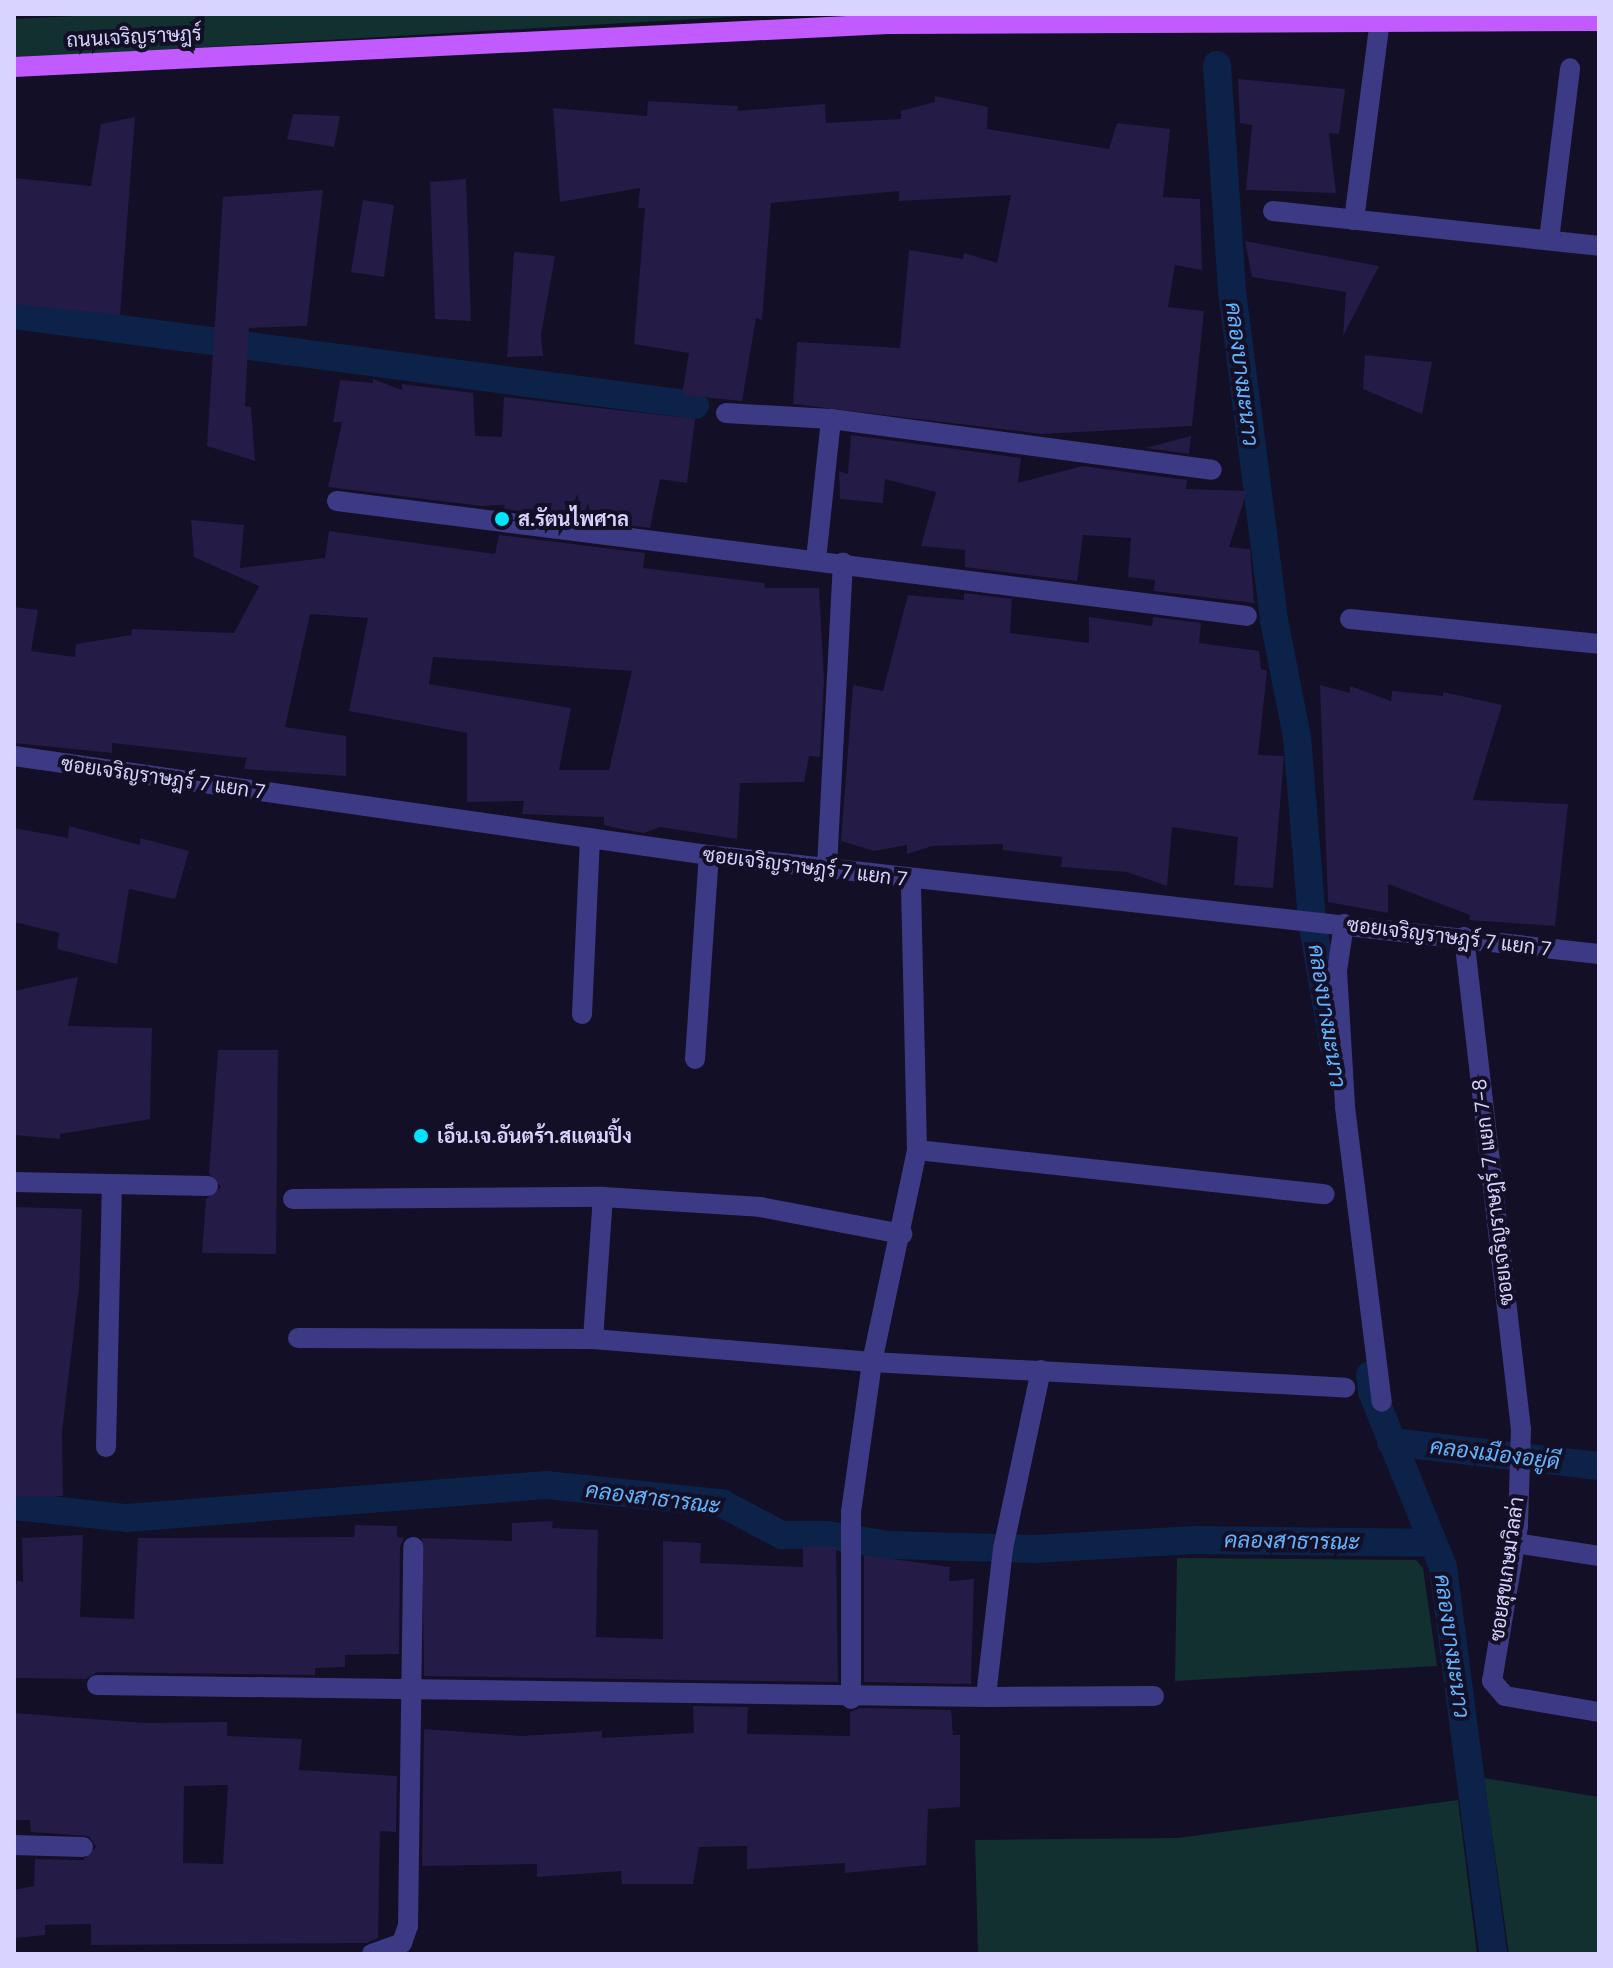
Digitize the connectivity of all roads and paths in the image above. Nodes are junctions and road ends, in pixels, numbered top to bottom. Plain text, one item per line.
1 (1380, 21) junction
2 (1599, 21) edge
3 (14, 67) edge
4 (1570, 68) dead end
5 (1273, 211) dead end
6 (1354, 220) junction
7 (1549, 240) junction
8 (1599, 246) edge
9 (726, 413) dead end
10 (831, 419) junction
11 (1212, 470) dead end
12 (337, 501) dead end
13 (816, 560) junction
14 (843, 562) junction
15 (1247, 616) dead end
16 (1350, 619) dead end
17 (1599, 644) edge
18 (14, 756) edge
19 (590, 838) junction
20 (709, 855) junction
21 (827, 867) junction
22 (911, 880) junction
23 (1340, 924) junction
24 (1464, 937) junction
25 (1599, 954) edge
26 (582, 1014) dead end
27 (695, 1059) dead end
28 (917, 1150) junction
29 (14, 1182) edge
30 (112, 1185) junction
31 (208, 1186) dead end
32 (1325, 1194) dead end
33 (603, 1197) junction
34 (293, 1199) dead end
35 (902, 1234) junction
36 (298, 1338) dead end
37 (593, 1339) junction
38 (872, 1362) junction
39 (1041, 1370) junction
40 (1345, 1388) dead end
41 (1382, 1402) dead end
42 (106, 1447) dead end
43 (1520, 1447) joint
44 (1515, 1543) junction
45 (413, 1547) dead end
46 (1599, 1556) edge
47 (97, 1685) dead end
48 (412, 1691) junction
49 (1154, 1696) dead end
50 (986, 1697) junction
51 (851, 1699) junction
52 (1599, 1712) edge
53 (14, 1845) edge
54 (83, 1847) dead end
55 (372, 1954) edge

1 - 2 main road, ถนนเจริญราษฎร์
1 - 3 main road, ถนนเจริญราษฎร์
1 - 6 street
4 - 7 street
5 - 6 street
6 - 7 street
7 - 8 street
9 - 10 street
10 - 11 street
10 - 13 street
12 - 13 street
13 - 14 street
14 - 15 street
14 - 21 street
16 - 17 street
18 - 19 street, ซอยเจริญราษฎร์ 7 แยก 7
19 - 20 street, ซอยเจริญราษฎร์ 7 แยก 7
19 - 26 street
20 - 21 street, ซอยเจริญราษฎร์ 7 แยก 7
20 - 27 street
21 - 22 street, ซอยเจริญราษฎร์ 7 แยก 7
22 - 23 street, ซอยเจริญราษฎร์ 7 แยก 7
22 - 28 street
23 - 24 street, ซอยเจริญราษฎร์ 7 แยก 7
23 - 41 street
24 - 25 street, ซอยเจริญราษฎร์ 7 แยก 7
24 - 43 street, ซอยเจริญราษฎร์ 7 แยก 7-8
28 - 32 street
28 - 35 street
29 - 30 street
30 - 31 street
30 - 42 street
33 - 34 street
33 - 35 street
33 - 37 street
35 - 38 street
36 - 37 street
37 - 38 street
38 - 39 street
38 - 51 street
39 - 40 street
39 - 50 street
43 - 44 street, ซอยสุขเกษมวิลล่า
44 - 46 street
44 - 52 street, ซอยสุขเกษมวิลล่า
45 - 48 street
47 - 48 street
48 - 51 street
48 - 55 street
49 - 50 street
50 - 51 street
53 - 54 street

